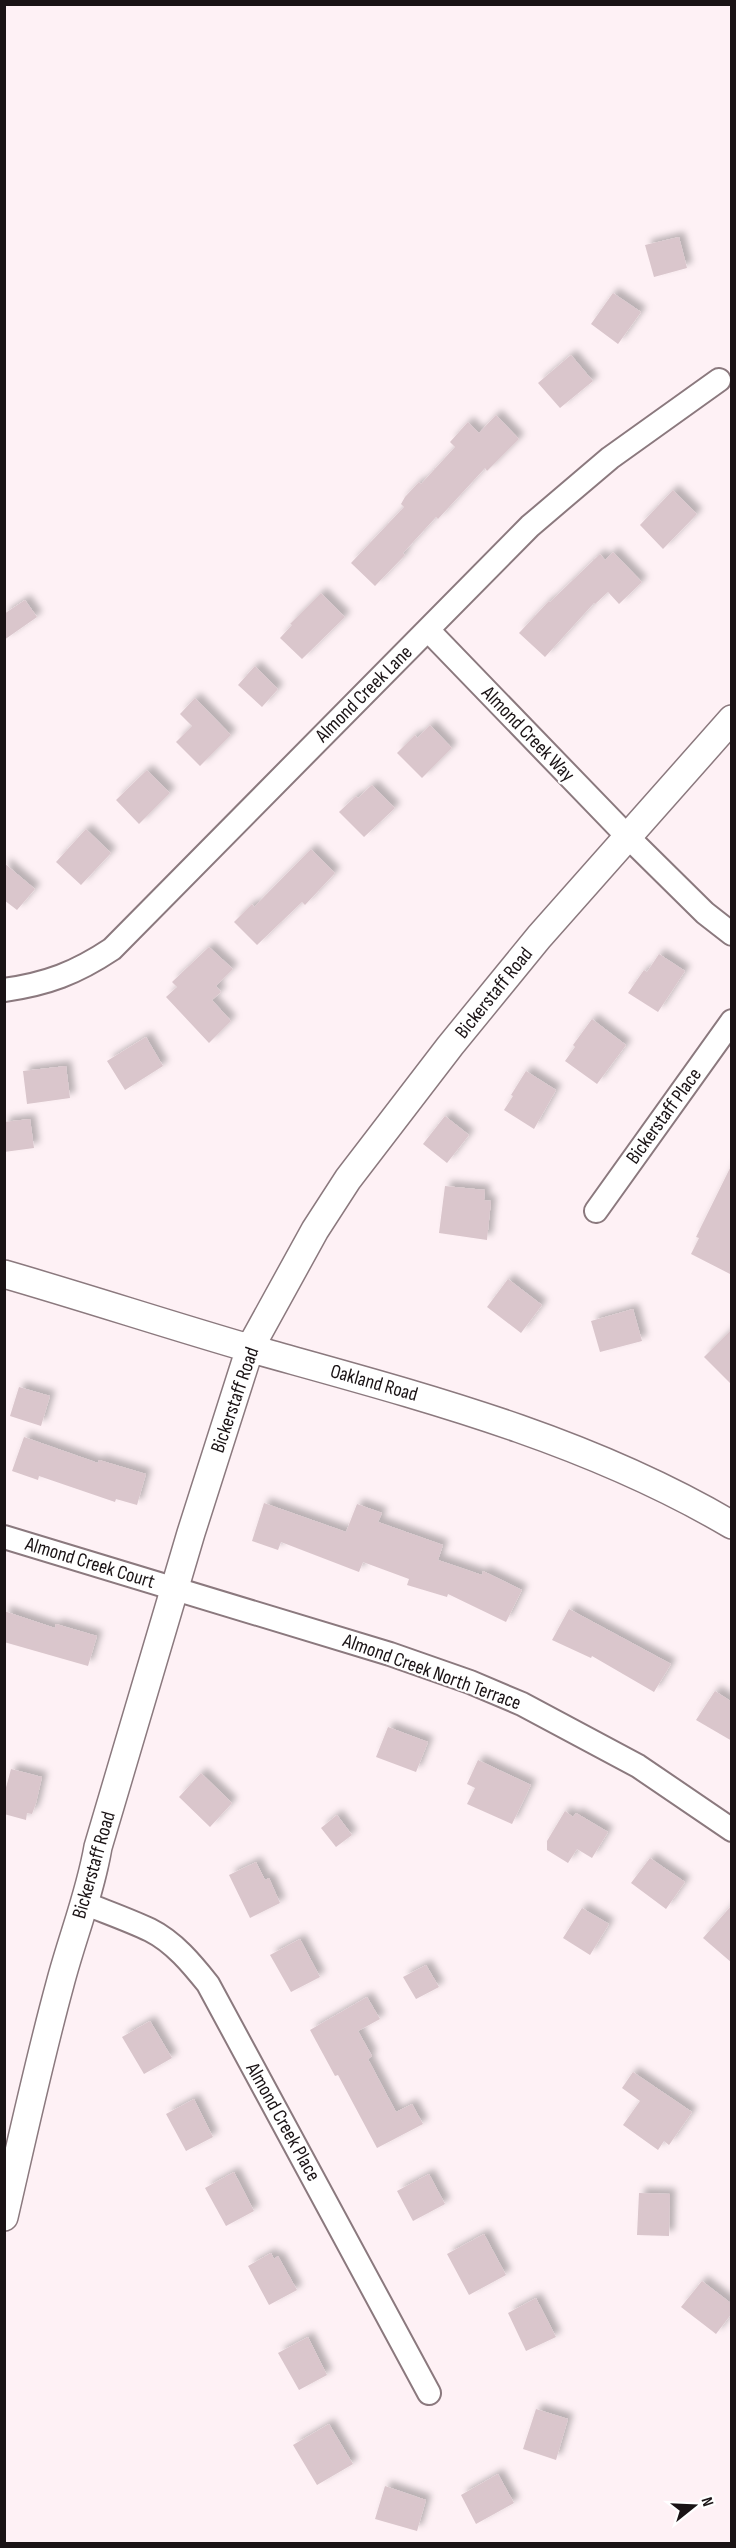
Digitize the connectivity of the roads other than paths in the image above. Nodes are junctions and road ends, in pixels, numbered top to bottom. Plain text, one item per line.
1 (719, 380) dead end
2 (429, 631) junction
3 (732, 720) edge
4 (628, 837) junction
5 (732, 934) edge
6 (4, 990) edge
7 (732, 1021) edge
8 (596, 1211) dead end
9 (4, 1274) edge
10 (250, 1348) junction
11 (732, 1525) edge
12 (4, 1537) edge
13 (176, 1590) junction
14 (732, 1830) edge
15 (84, 1903) junction
16 (4, 2217) edge
17 (429, 2393) dead end

1 - 2 street, Almond Creek Lane
2 - 4 street, Almond Creek Way
2 - 6 street, Almond Creek Lane
3 - 4 street, Bickerstaff Road
4 - 5 street, Almond Creek Way
4 - 10 street, Bickerstaff Road
7 - 8 street, Bickerstaff Place
9 - 10 street, Oakland Road
10 - 11 street, Oakland Road
10 - 13 street, Bickerstaff Road
12 - 13 street, Almond Creek Court
13 - 14 street, Almond Creek North Terrace
13 - 15 street, Bickerstaff Road
15 - 16 street, Bickerstaff Road
15 - 17 street, Almond Creek Place

